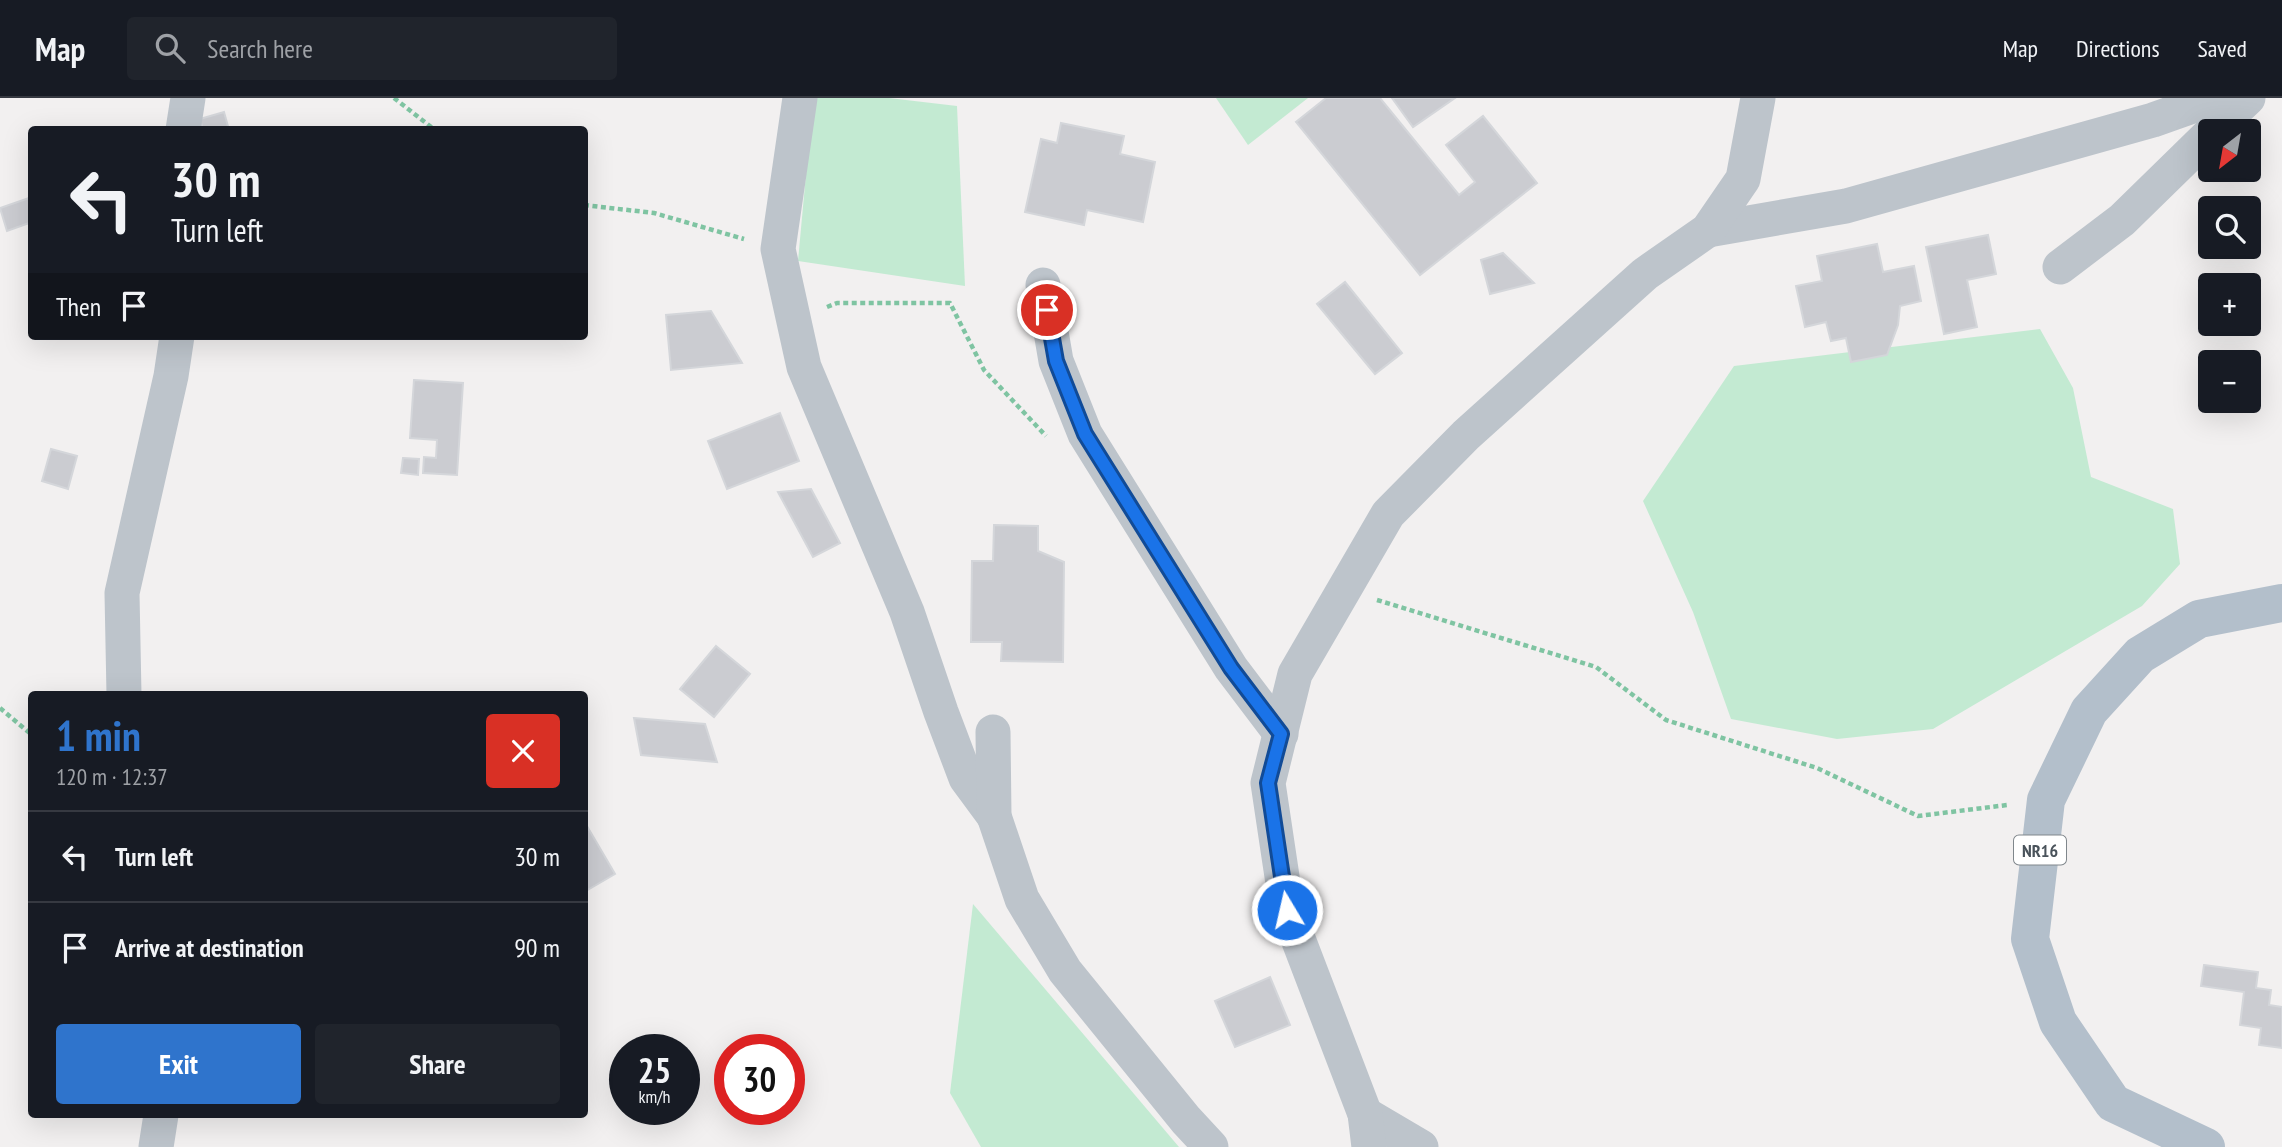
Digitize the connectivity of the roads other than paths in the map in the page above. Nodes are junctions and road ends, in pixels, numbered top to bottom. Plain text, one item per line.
1 (188, 98) edge
2 (800, 98) edge
3 (1758, 98) edge
4 (2215, 98) edge
5 (2248, 98) edge
6 (2226, 119) edge
7 (184, 126) edge
8 (2198, 147) edge
9 (1708, 230) junction
10 (2060, 267) dead end
11 (1043, 285) dead end
12 (176, 340) edge
13 (2282, 603) edge
14 (124, 691) edge
15 (993, 732) dead end
16 (1281, 734) junction
17 (994, 816) junction
18 (161, 1118) edge
19 (1367, 1131) edge
20 (156, 1147) edge
21 (1211, 1147) edge
22 (1421, 1147) edge
23 (2206, 1147) edge

1 - 7 street
2 - 17 street
3 - 9 street
4 - 9 street
5 - 6 street
8 - 10 street
9 - 16 street
11 - 16 street
12 - 14 street
13 - 23 main road, NR16
15 - 17 street
16 - 19 street
17 - 21 street
18 - 20 street
19 - 22 street

